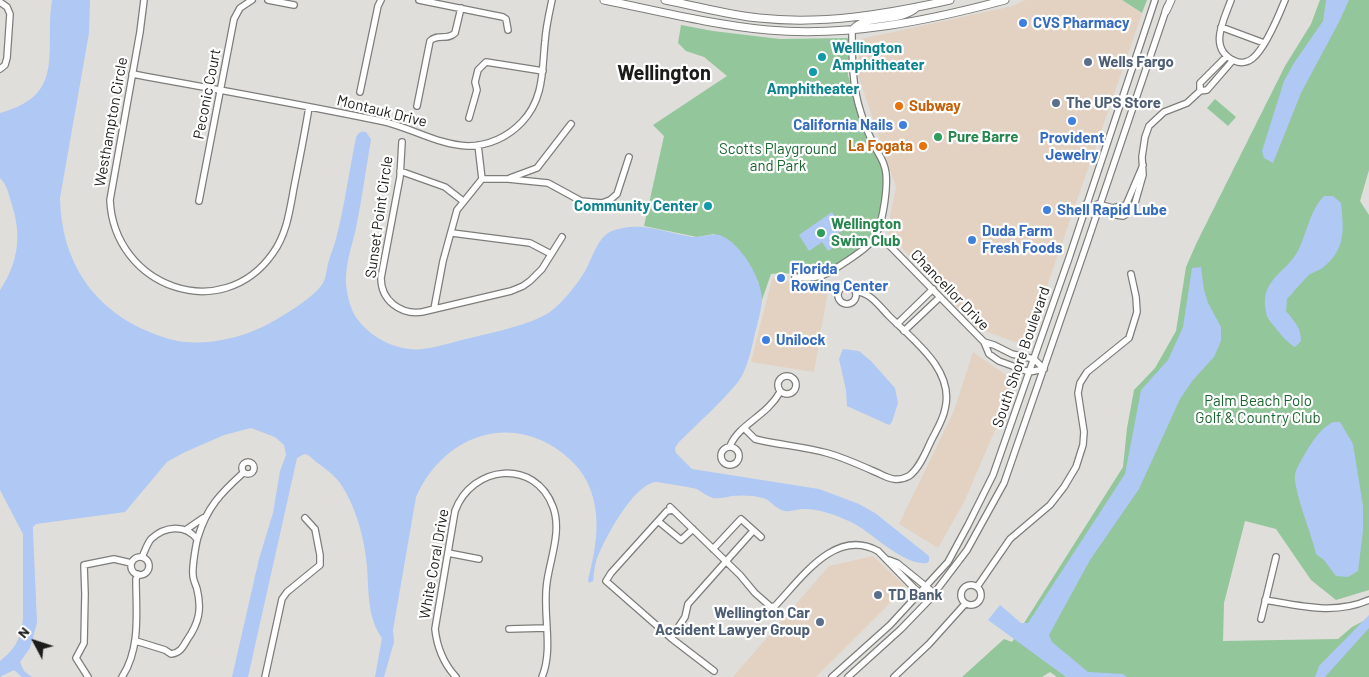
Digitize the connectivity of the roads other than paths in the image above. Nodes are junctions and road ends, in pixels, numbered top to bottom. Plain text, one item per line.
1 (144, 0) edge
2 (252, 0) edge
3 (268, 0) edge
4 (381, 0) edge
5 (419, 0) edge
6 (552, 0) edge
7 (604, 0) edge
8 (665, 0) edge
9 (950, 0) edge
10 (1005, 0) edge
11 (1155, 0) edge
12 (1170, 0) edge
13 (1231, 0) edge
14 (1285, 0) edge
15 (428, 1) edge
16 (681, 1) edge
17 (0, 2) edge
18 (294, 5) dead end
19 (916, 7) junction
20 (461, 8) junction
21 (1166, 11) joint
22 (679, 15) junction
23 (1222, 26) junction
24 (508, 30) dead end
25 (852, 30) junction
26 (1264, 43) junction
27 (1227, 56) junction
28 (1233, 60) junction
29 (0, 69) edge
30 (543, 71) junction
31 (132, 74) junction
32 (221, 90) junction
33 (1200, 91) junction
34 (360, 92) dead end
35 (1121, 101) junction
36 (417, 106) dead end
37 (1134, 106) junction
38 (309, 107) junction
39 (469, 118) dead end
40 (571, 124) dead end
41 (402, 142) dead end
42 (478, 145) junction
43 (629, 157) dead end
44 (1143, 165) junction
45 (400, 171) junction
46 (482, 179) junction
47 (508, 179) junction
48 (199, 201) dead end
49 (463, 201) junction
50 (1089, 204) junction
51 (1100, 204) junction
52 (1098, 211) junction
53 (452, 233) junction
54 (876, 235) junction
55 (562, 237) dead end
56 (551, 254) junction
57 (1130, 274) dead end
58 (795, 277) dead end
59 (933, 289) junction
60 (856, 292) dead end
61 (940, 297) junction
62 (434, 309) junction
63 (909, 312) junction
64 (916, 319) junction
65 (897, 324) junction
66 (904, 331) junction
67 (984, 342) junction
68 (1034, 359) junction
69 (1044, 369) junction
70 (1029, 372) junction
71 (780, 392) dead end
72 (744, 428) junction
73 (730, 446) dead end
74 (244, 473) dead end
75 (206, 516) junction
76 (306, 518) dead end
77 (658, 521) junction
78 (187, 529) junction
79 (694, 529) junction
80 (753, 530) junction
81 (761, 538) dead end
82 (197, 539) junction
83 (713, 549) junction
84 (448, 553) junction
85 (142, 557) junction
86 (1276, 558) dead end
87 (479, 559) dead end
88 (889, 560) junction
89 (725, 561) junction
90 (132, 563) junction
91 (138, 574) junction
92 (926, 587) junction
93 (977, 587) junction
94 (920, 593) junction
95 (934, 593) junction
96 (929, 600) junction
97 (1266, 600) junction
98 (1369, 600) edge
99 (965, 604) junction
100 (1261, 620) dead end
101 (546, 628) junction
102 (509, 629) dead end
103 (671, 638) junction
104 (136, 641) junction
105 (714, 671) dead end
106 (454, 675) edge
107 (88, 677) edge
108 (122, 677) edge
109 (265, 677) edge
110 (446, 677) edge
111 (542, 677) edge
112 (832, 677) edge
113 (848, 677) edge
114 (894, 677) edge

1 - 31 street, Westhampton Circle
2 - 32 street, Peconic Court
3 - 18 street
4 - 34 street
5 - 15 street
6 - 30 street, Montauk Drive
7 - 22 main road
8 - 16 main road
9 - 19 main road
10 - 25 main road
11 - 35 street, South Shore Boulevard
12 - 21 main road
13 - 23 street
14 - 26 street
15 - 20 street
16 - 19 main road
16 - 22 street
17 - 29 street
19 - 25 main road
20 - 24 street
20 - 36 street
21 - 37 street, South Shore Boulevard
22 - 25 main road
23 - 26 street
23 - 27 street
25 - 54 street
26 - 28 street
27 - 28 street
27 - 33 street
28 - 33 street
30 - 39 street
30 - 42 street, Montauk Drive
31 - 32 street, Montauk Drive
31 - 38 street, Westhampton Circle
32 - 38 street, Montauk Drive
32 - 48 street, Peconic Court
33 - 44 street
35 - 37 street
35 - 50 street, South Shore Boulevard
37 - 51 street, South Shore Boulevard
38 - 42 street, Montauk Drive
40 - 47 street
41 - 45 street, Sunset Point Circle
42 - 46 street
43 - 47 street
44 - 51 street
44 - 52 street
45 - 49 street
45 - 62 street, Sunset Point Circle
46 - 47 street
46 - 49 street
49 - 53 street
50 - 51 street
50 - 52 street
50 - 68 street, South Shore Boulevard
51 - 52 street, South Shore Boulevard
52 - 69 street, South Shore Boulevard
53 - 56 street
53 - 62 street
54 - 58 street
54 - 59 street, Chancellor Drive
55 - 56 street, Sunset Point Circle
56 - 62 street, Sunset Point Circle
57 - 93 street
59 - 61 street, Chancellor Drive
59 - 63 street
60 - 65 street
61 - 64 street
61 - 67 street, Chancellor Drive
63 - 64 street
63 - 65 street
64 - 66 street
65 - 66 street
66 - 72 street
67 - 68 street, Chancellor Drive
67 - 70 street, Chancellor Drive
68 - 69 street
68 - 70 street, South Shore Boulevard
69 - 70 street
69 - 95 street, South Shore Boulevard
70 - 92 street, South Shore Boulevard
71 - 72 street
72 - 73 street
74 - 75 street
75 - 78 street
75 - 82 street
76 - 109 street
77 - 79 street
77 - 79 street
77 - 103 street
78 - 82 street
78 - 85 street
79 - 83 street
80 - 81 street
80 - 83 street
80 - 89 street
82 - 104 street
83 - 89 street
84 - 87 street
84 - 101 street, White Coral Drive
84 - 106 street, White Coral Drive
85 - 90 street
85 - 91 street
86 - 97 street
88 - 89 street
88 - 92 street
88 - 94 street
89 - 103 street
90 - 91 street
90 - 107 street
91 - 104 street
92 - 94 street, South Shore Boulevard
92 - 95 street
93 - 99 street
93 - 99 street
94 - 96 street
94 - 112 street, South Shore Boulevard
95 - 96 street, South Shore Boulevard
96 - 113 street, South Shore Boulevard
97 - 98 street
97 - 100 street
99 - 114 street
101 - 102 street
101 - 111 street, White Coral Drive
103 - 105 street
104 - 108 street
106 - 110 street

